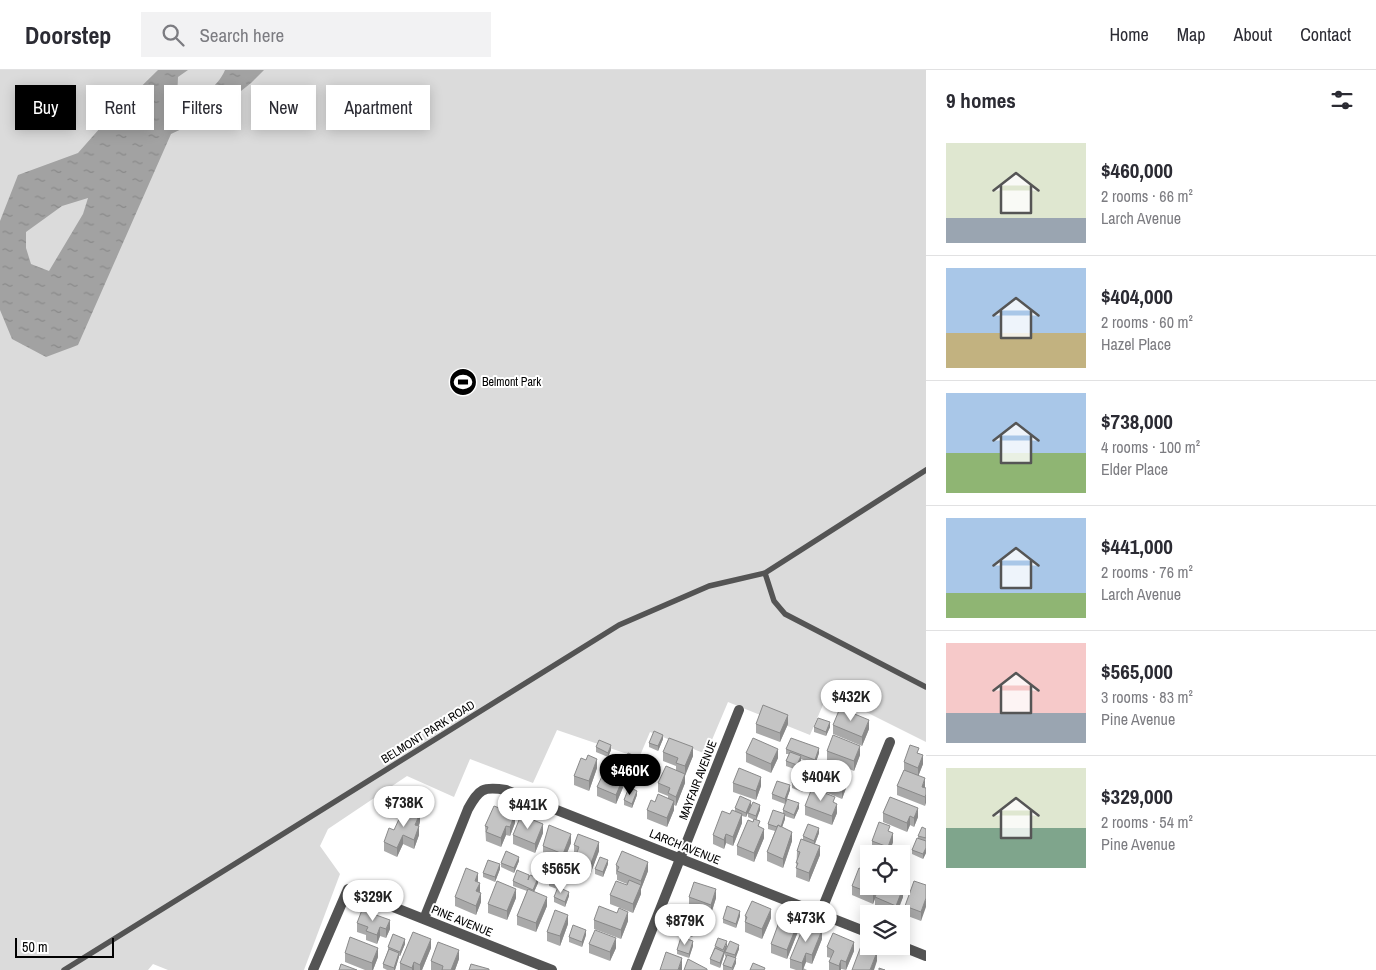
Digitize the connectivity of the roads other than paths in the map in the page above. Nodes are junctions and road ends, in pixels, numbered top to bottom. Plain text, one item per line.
1 (926, 470) edge
2 (765, 573) junction
3 (926, 687) edge
4 (739, 710) dead end
5 (890, 742) dead end
6 (680, 859) junction
7 (820, 914) junction
8 (424, 919) junction
9 (860, 930) edge
10 (910, 950) edge
11 (926, 956) edge
12 (64, 970) edge
13 (313, 970) edge
14 (552, 970) edge
15 (636, 970) edge

1 - 2 lane, BELMONT PARK ROAD
2 - 3 lane
2 - 12 lane, BELMONT PARK ROAD
4 - 6 street, MAYFAIR AVENUE
5 - 7 street
6 - 7 street, LARCH AVENUE
6 - 8 street, LARCH AVENUE
6 - 15 street, MAYFAIR AVENUE
7 - 9 street, LARCH AVENUE
8 - 13 street, PINE AVENUE
8 - 14 street, PINE AVENUE
10 - 11 street

